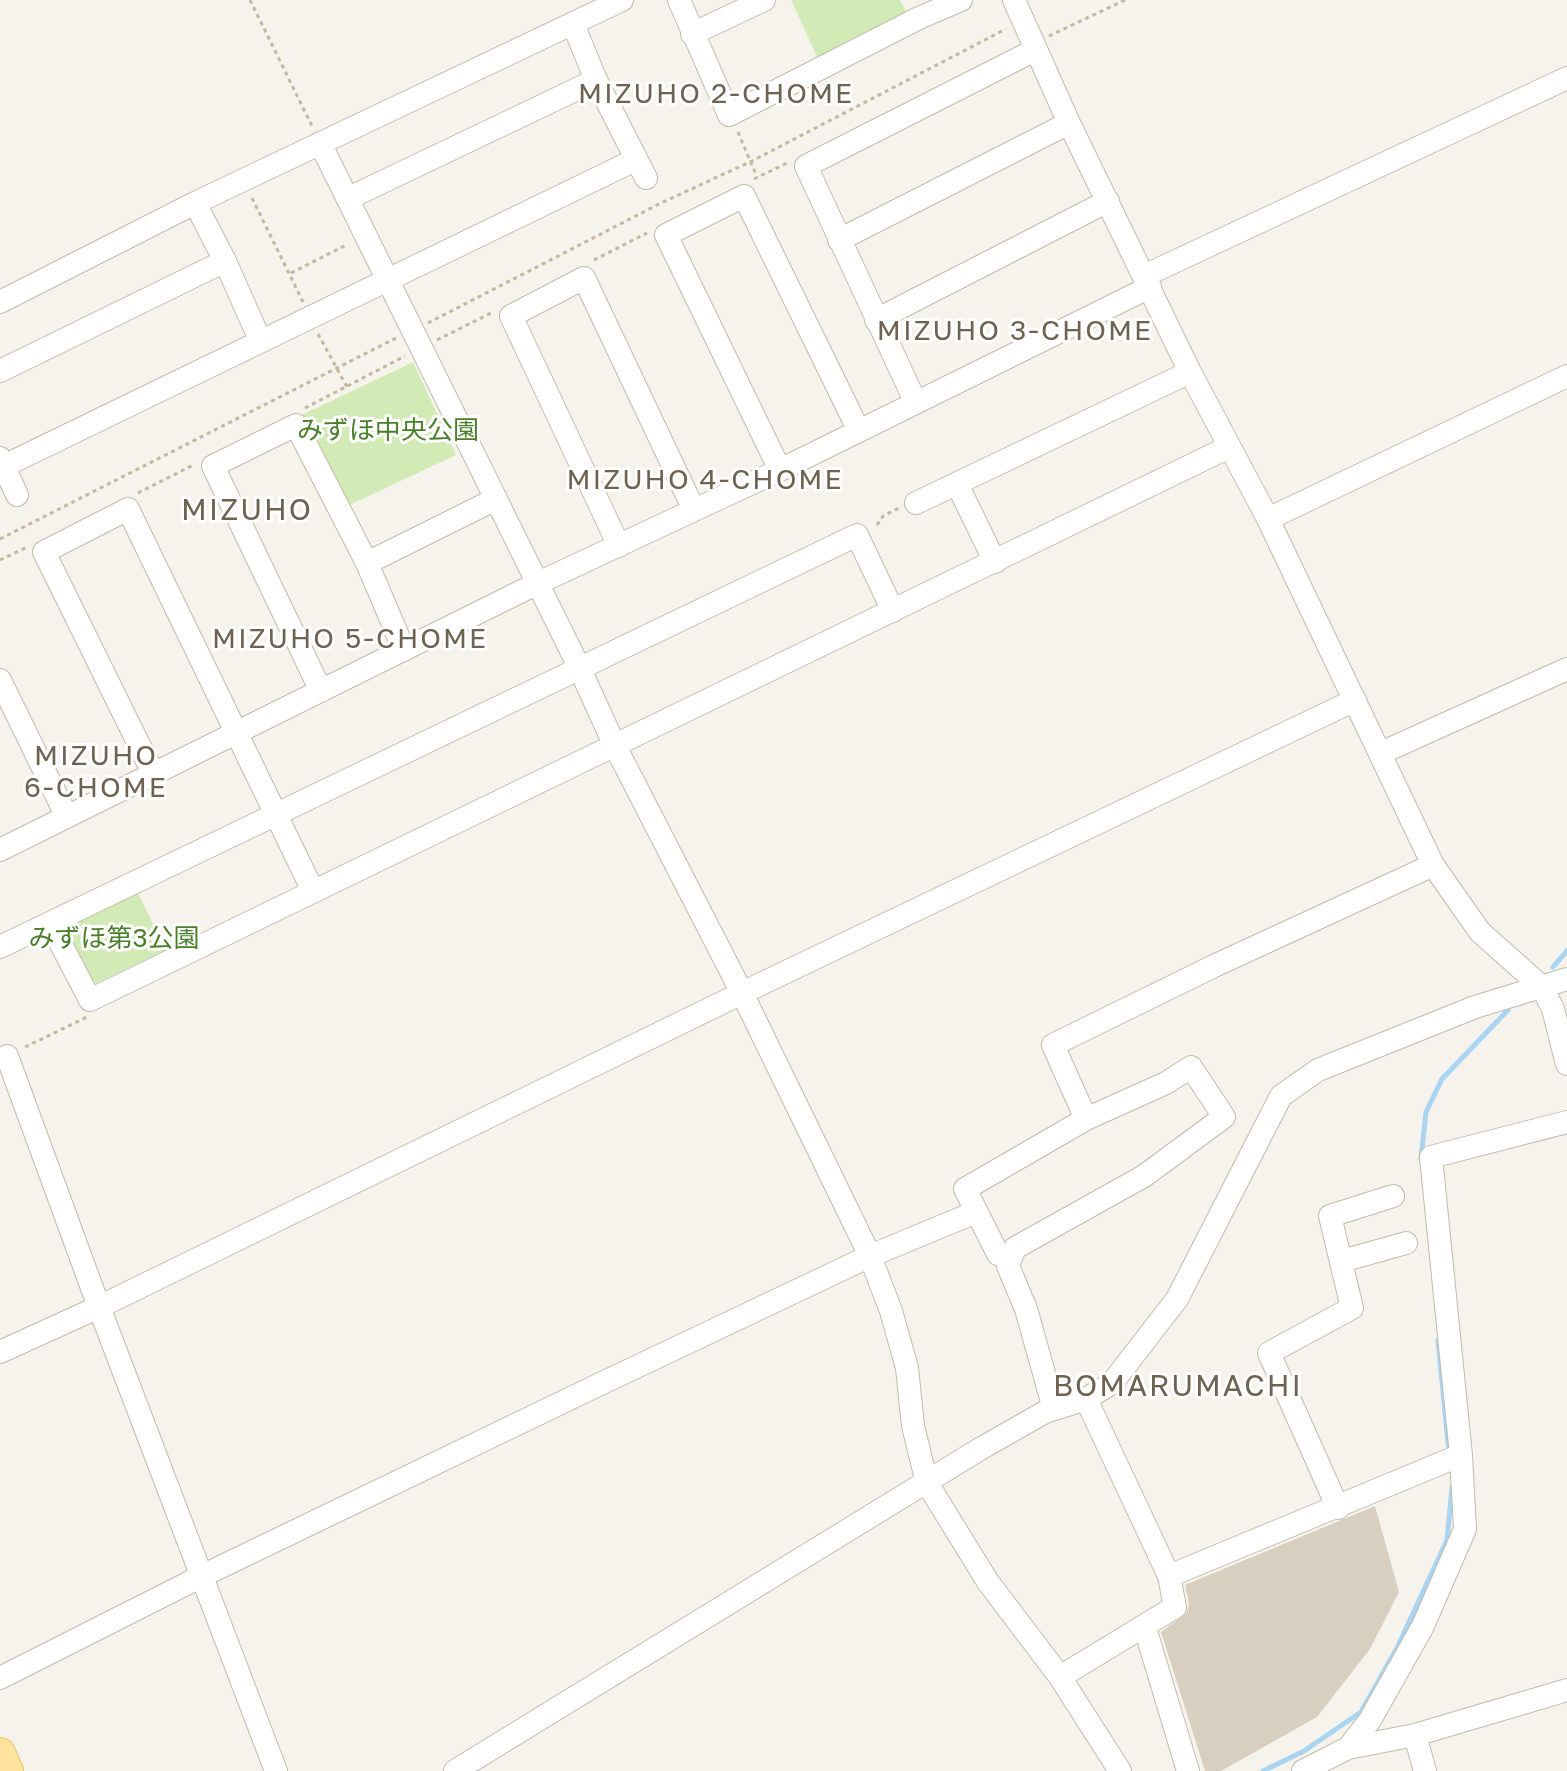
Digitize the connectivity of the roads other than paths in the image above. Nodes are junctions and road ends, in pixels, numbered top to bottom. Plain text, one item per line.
1 (622, 0) edge
2 (679, 0) edge
3 (764, 0) edge
4 (961, 0) edge
5 (914, 9) edge
6 (1018, 11) edge
7 (573, 24) junction
8 (692, 34) junction
9 (1033, 47) junction
10 (1567, 78) edge
11 (596, 80) junction
12 (1069, 123) junction
13 (320, 143) junction
14 (349, 198) junction
15 (1108, 201) junction
16 (195, 203) junction
17 (839, 240) junction
18 (225, 261) junction
19 (388, 280) junction
20 (1147, 282) junction
21 (0, 302) edge
22 (876, 320) junction
23 (260, 340) junction
24 (0, 371) edge
25 (1190, 372) junction
26 (1567, 376) edge
27 (915, 401) junction
28 (858, 429) junction
29 (1229, 447) junction
30 (2, 462) edge
31 (780, 470) junction
32 (957, 484) junction
33 (17, 495) dead end
34 (496, 499) junction
35 (916, 503) road end
36 (694, 510) junction
37 (1268, 519) junction
38 (619, 546) junction
39 (995, 562) junction
40 (367, 563) junction
41 (536, 584) junction
42 (893, 611) junction
43 (404, 650) junction
44 (579, 667) junction
45 (1567, 669) edge
46 (0, 680) edge
47 (321, 691) junction
48 (1355, 700) junction
49 (235, 733) junction
50 (614, 744) junction
51 (1381, 753) junction
52 (153, 773) junction
53 (66, 815) junction
54 (278, 815) junction
55 (0, 850) edge
56 (1433, 865) junction
57 (313, 891) junction
58 (51, 925) junction
59 (0, 947) edge
60 (1567, 979) edge
61 (1542, 987) junction
62 (742, 993) junction
63 (7, 1056) road end
64 (1567, 1064) edge
65 (1086, 1119) junction
66 (1567, 1122) edge
67 (1393, 1196) dead end
68 (976, 1212) junction
69 (1406, 1243) dead end
70 (870, 1256) junction
71 (1011, 1258) junction
72 (1342, 1261) junction
73 (99, 1307) junction
74 (0, 1352) edge
75 (1086, 1399) junction
76 (1054, 1409) junction
77 (1454, 1458) junction
78 (927, 1483) junction
79 (1338, 1508) junction
80 (202, 1576) junction
81 (1169, 1576) junction
82 (1145, 1628) junction
83 (1060, 1677) junction
84 (0, 1678) edge
85 (1567, 1690) edge
86 (1415, 1735) junction
87 (1348, 1748) junction
88 (0, 1753) edge
89 (8, 1771) edge
90 (276, 1771) edge
91 (455, 1771) edge
92 (1120, 1771) edge
93 (1188, 1771) edge
94 (1303, 1771) edge
95 (1425, 1771) edge

1 - 7 street
2 - 8 street
3 - 8 street
4 - 5 street
5 - 8 street
6 - 9 street
7 - 11 street
7 - 13 street
9 - 12 street
9 - 17 street
10 - 20 street
11 - 14 street
11 - 19 street
12 - 15 street
12 - 17 street
13 - 14 street
13 - 16 street
14 - 19 street
15 - 20 street
15 - 22 street
16 - 18 street
16 - 21 street
17 - 22 street
18 - 23 street
18 - 24 street
19 - 23 street
19 - 34 street
20 - 25 street
20 - 27 street
22 - 27 street
23 - 30 street
25 - 29 street
25 - 32 street
26 - 37 street
27 - 28 street
28 - 31 street
28 - 31 street
29 - 37 street
29 - 39 street
30 - 33 street
31 - 36 street
32 - 35 street
32 - 39 street
34 - 40 street
34 - 41 street
36 - 38 street
36 - 38 street
37 - 48 street
38 - 41 street
39 - 42 street
40 - 43 street
40 - 47 street
41 - 43 street
41 - 44 street
42 - 44 street
42 - 50 street
43 - 47 street
44 - 50 street
44 - 54 street
45 - 51 street
46 - 53 street
47 - 49 street
48 - 51 street
48 - 62 street
49 - 52 street
49 - 52 street
49 - 54 street
50 - 57 street
50 - 62 street
51 - 56 street
52 - 53 street
53 - 55 street
54 - 57 street
54 - 58 street
56 - 61 street
56 - 65 street
57 - 58 street
58 - 59 street
60 - 61 street
61 - 64 street
61 - 75 street
62 - 70 street
62 - 73 street
63 - 73 street
65 - 68 street
65 - 71 street
66 - 77 street
67 - 72 street
68 - 70 street
68 - 71 street
69 - 72 street
70 - 78 street
70 - 80 street
71 - 76 street
72 - 79 street
73 - 74 street
73 - 80 street
75 - 76 street
75 - 81 street
76 - 78 street
77 - 79 street
77 - 87 street
78 - 83 street
78 - 91 street
79 - 81 street
80 - 84 street
80 - 90 street
81 - 82 street
82 - 83 street
82 - 93 street
83 - 92 street
85 - 86 street
86 - 87 street
86 - 95 street
87 - 94 street
88 - 89 main road

